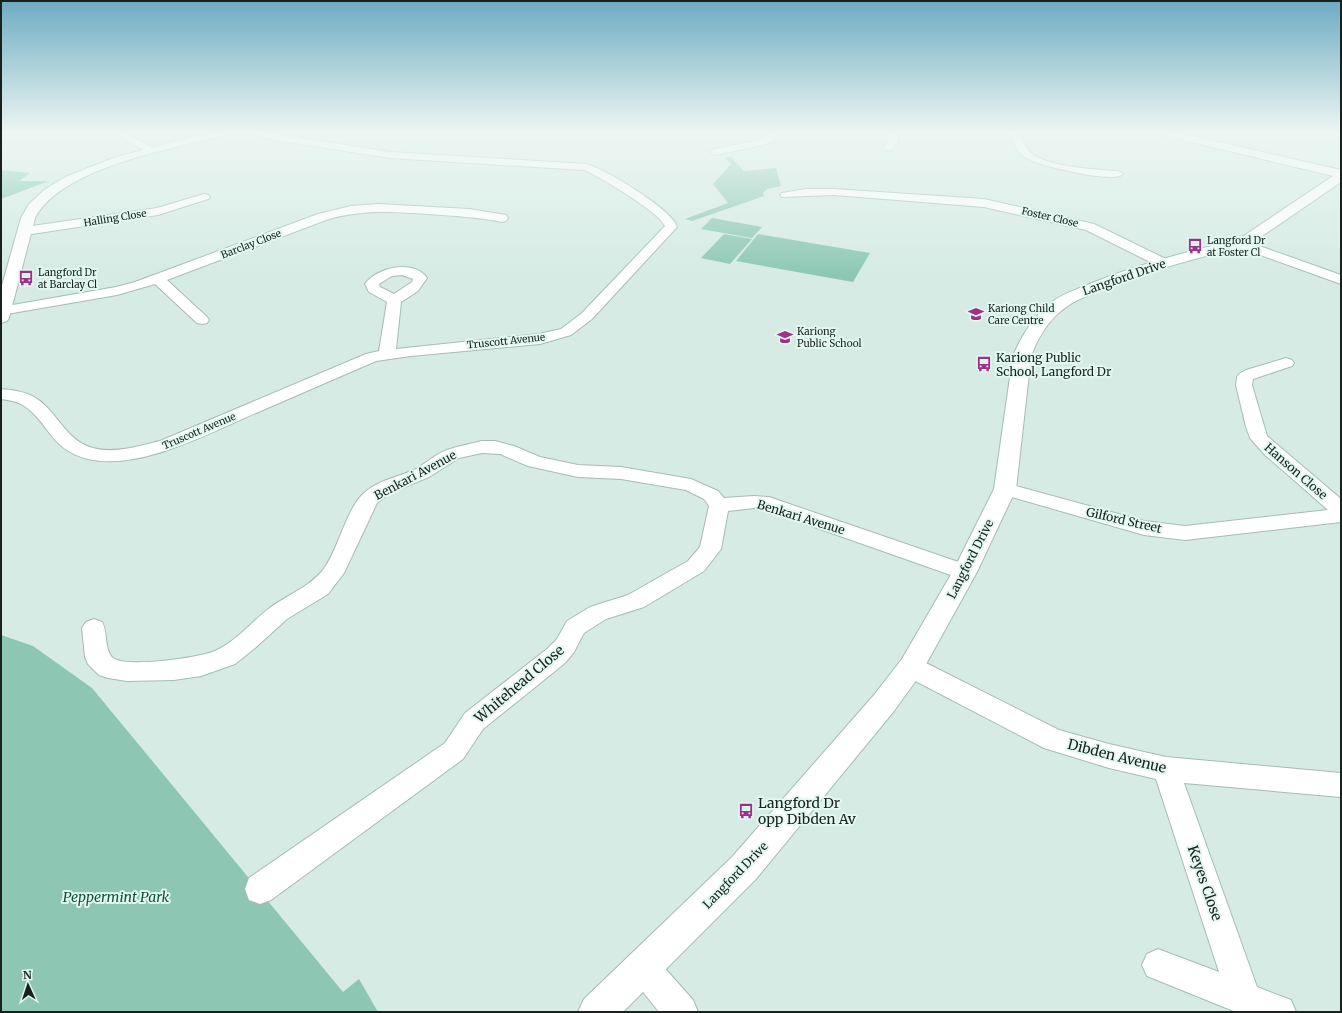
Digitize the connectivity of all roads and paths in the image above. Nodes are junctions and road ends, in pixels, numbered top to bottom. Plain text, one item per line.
1 (71, 180) edge
2 (611, 180) edge
3 (1333, 180) edge
4 (786, 195) dead end
5 (204, 197) dead end
6 (502, 218) dead end
7 (25, 231) junction
8 (1240, 242) junction
9 (1163, 263) junction
10 (158, 279) junction
11 (1341, 280) edge
12 (394, 300) dead end
13 (2, 315) edge
14 (202, 320) dead end
15 (388, 354) junction
16 (1286, 363) dead end
17 (1, 394) edge
18 (1005, 489) junction
19 (719, 505) junction
20 (1341, 510) edge
21 (1341, 515) edge
22 (965, 572) junction
23 (94, 628) dead end
24 (911, 667) junction
25 (1166, 769) junction
26 (1341, 785) edge
27 (260, 889) dead end
28 (1158, 965) dead end
29 (643, 967) junction
30 (1244, 997) junction
31 (597, 1012) edge
32 (682, 1012) edge
33 (1279, 1012) edge

1 - 7 street
2 - 15 street, Truscott Avenue
3 - 8 street, Langford Drive
4 - 9 street, Foster Close
5 - 7 street, Halling Close
6 - 10 street, Barclay Close
7 - 13 street
8 - 9 street, Langford Drive
8 - 11 street
9 - 18 street, Langford Drive
10 - 13 street, Barclay Close
10 - 14 street
12 - 15 street
15 - 17 street, Truscott Avenue
16 - 20 street, Hanson Close
18 - 21 street, Gilford Street
18 - 22 street, Langford Drive
19 - 22 street, Benkari Avenue
19 - 23 street, Benkari Avenue
19 - 27 street, Whitehead Close
22 - 24 street, Langford Drive
24 - 25 street, Dibden Avenue
24 - 29 street, Langford Drive
25 - 26 street, Dibden Avenue
25 - 30 street, Keyes Close
28 - 30 street
29 - 31 street, Langford Drive
29 - 32 street
30 - 33 street

